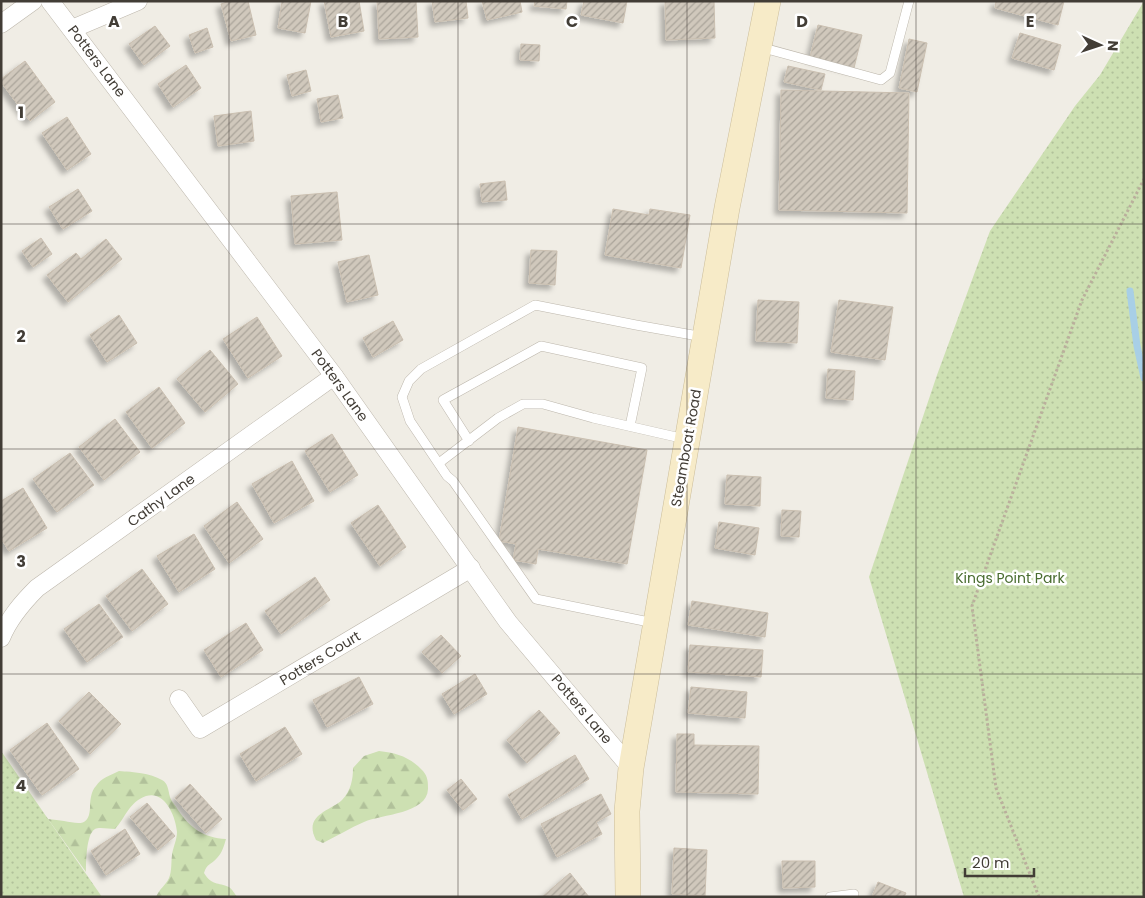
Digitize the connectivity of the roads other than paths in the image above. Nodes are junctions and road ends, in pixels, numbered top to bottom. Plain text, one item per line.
1 (33, 1) edge
2 (50, 1) edge
3 (138, 1) edge
4 (768, 1) edge
5 (909, 1) edge
6 (1, 24) edge
7 (72, 29) junction
8 (759, 46) junction
9 (705, 337) junction
10 (334, 376) junction
11 (630, 426) junction
12 (687, 439) junction
13 (469, 441) junction
14 (439, 464) junction
15 (470, 568) junction
16 (656, 623) junction
17 (1, 638) edge
18 (179, 699) dead end
19 (631, 768) junction
20 (854, 894) dead end
21 (628, 897) edge
22 (830, 897) edge

1 - 6 street
2 - 7 street, Potters Lane
3 - 7 street
4 - 8 street, Steamboat Road
5 - 8 lane
7 - 10 street, Potters Lane
8 - 9 street, Steamboat Road
9 - 12 street, Steamboat Road
9 - 14 lane
10 - 15 street, Potters Lane
10 - 17 street, Cathy Lane
11 - 12 lane
11 - 13 lane
11 - 13 lane
12 - 16 street, Steamboat Road
13 - 14 lane
14 - 16 lane
15 - 18 street, Potters Court
15 - 19 street, Potters Lane
16 - 19 street, Steamboat Road
19 - 21 street, Steamboat Road
20 - 22 lane

